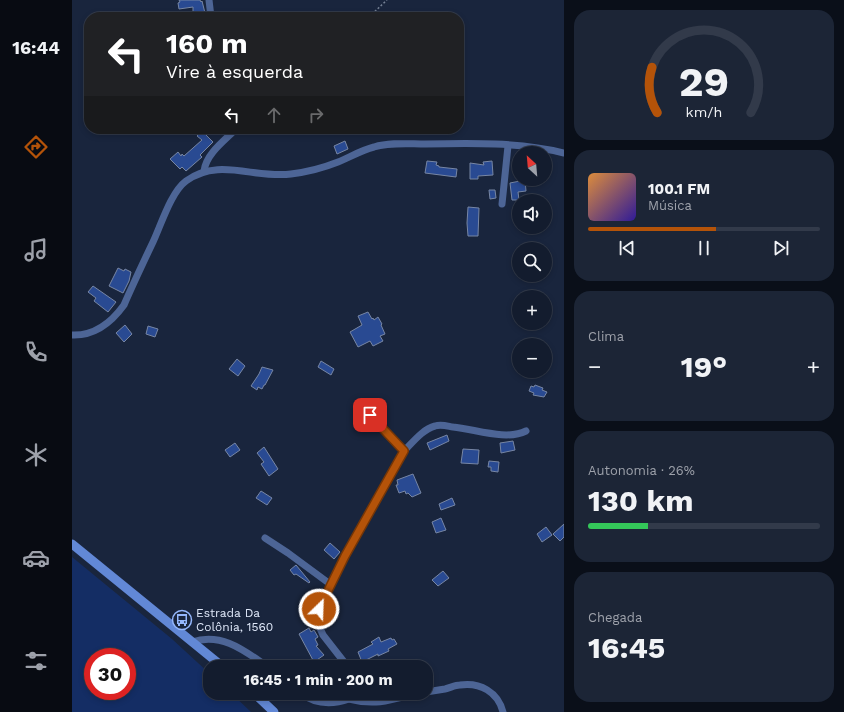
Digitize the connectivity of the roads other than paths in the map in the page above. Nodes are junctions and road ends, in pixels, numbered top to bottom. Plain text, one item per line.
1 (210, 0) edge
2 (211, 12) edge
3 (231, 134) edge
4 (508, 146) junction
5 (564, 153) edge
6 (204, 171) junction
7 (502, 204) dead end
8 (72, 335) edge
9 (370, 415) dead end
10 (526, 431) dead end
11 (404, 451) junction
12 (265, 538) dead end
13 (72, 544) edge
14 (330, 584) junction
15 (192, 642) junction
16 (214, 660) edge
17 (257, 660) edge
18 (342, 660) edge
19 (433, 691) edge
20 (261, 700) edge
21 (314, 700) edge
22 (344, 700) edge
23 (358, 700) edge
24 (390, 700) edge
25 (274, 712) edge
26 (504, 712) edge

1 - 2 street
3 - 6 street
4 - 5 street
4 - 6 street
4 - 7 street
6 - 8 street
9 - 11 street
10 - 11 street
11 - 14 street
12 - 14 street
13 - 15 main road
14 - 18 street
15 - 16 main road
15 - 17 street
19 - 26 street
20 - 25 main road
21 - 22 street
23 - 24 street

